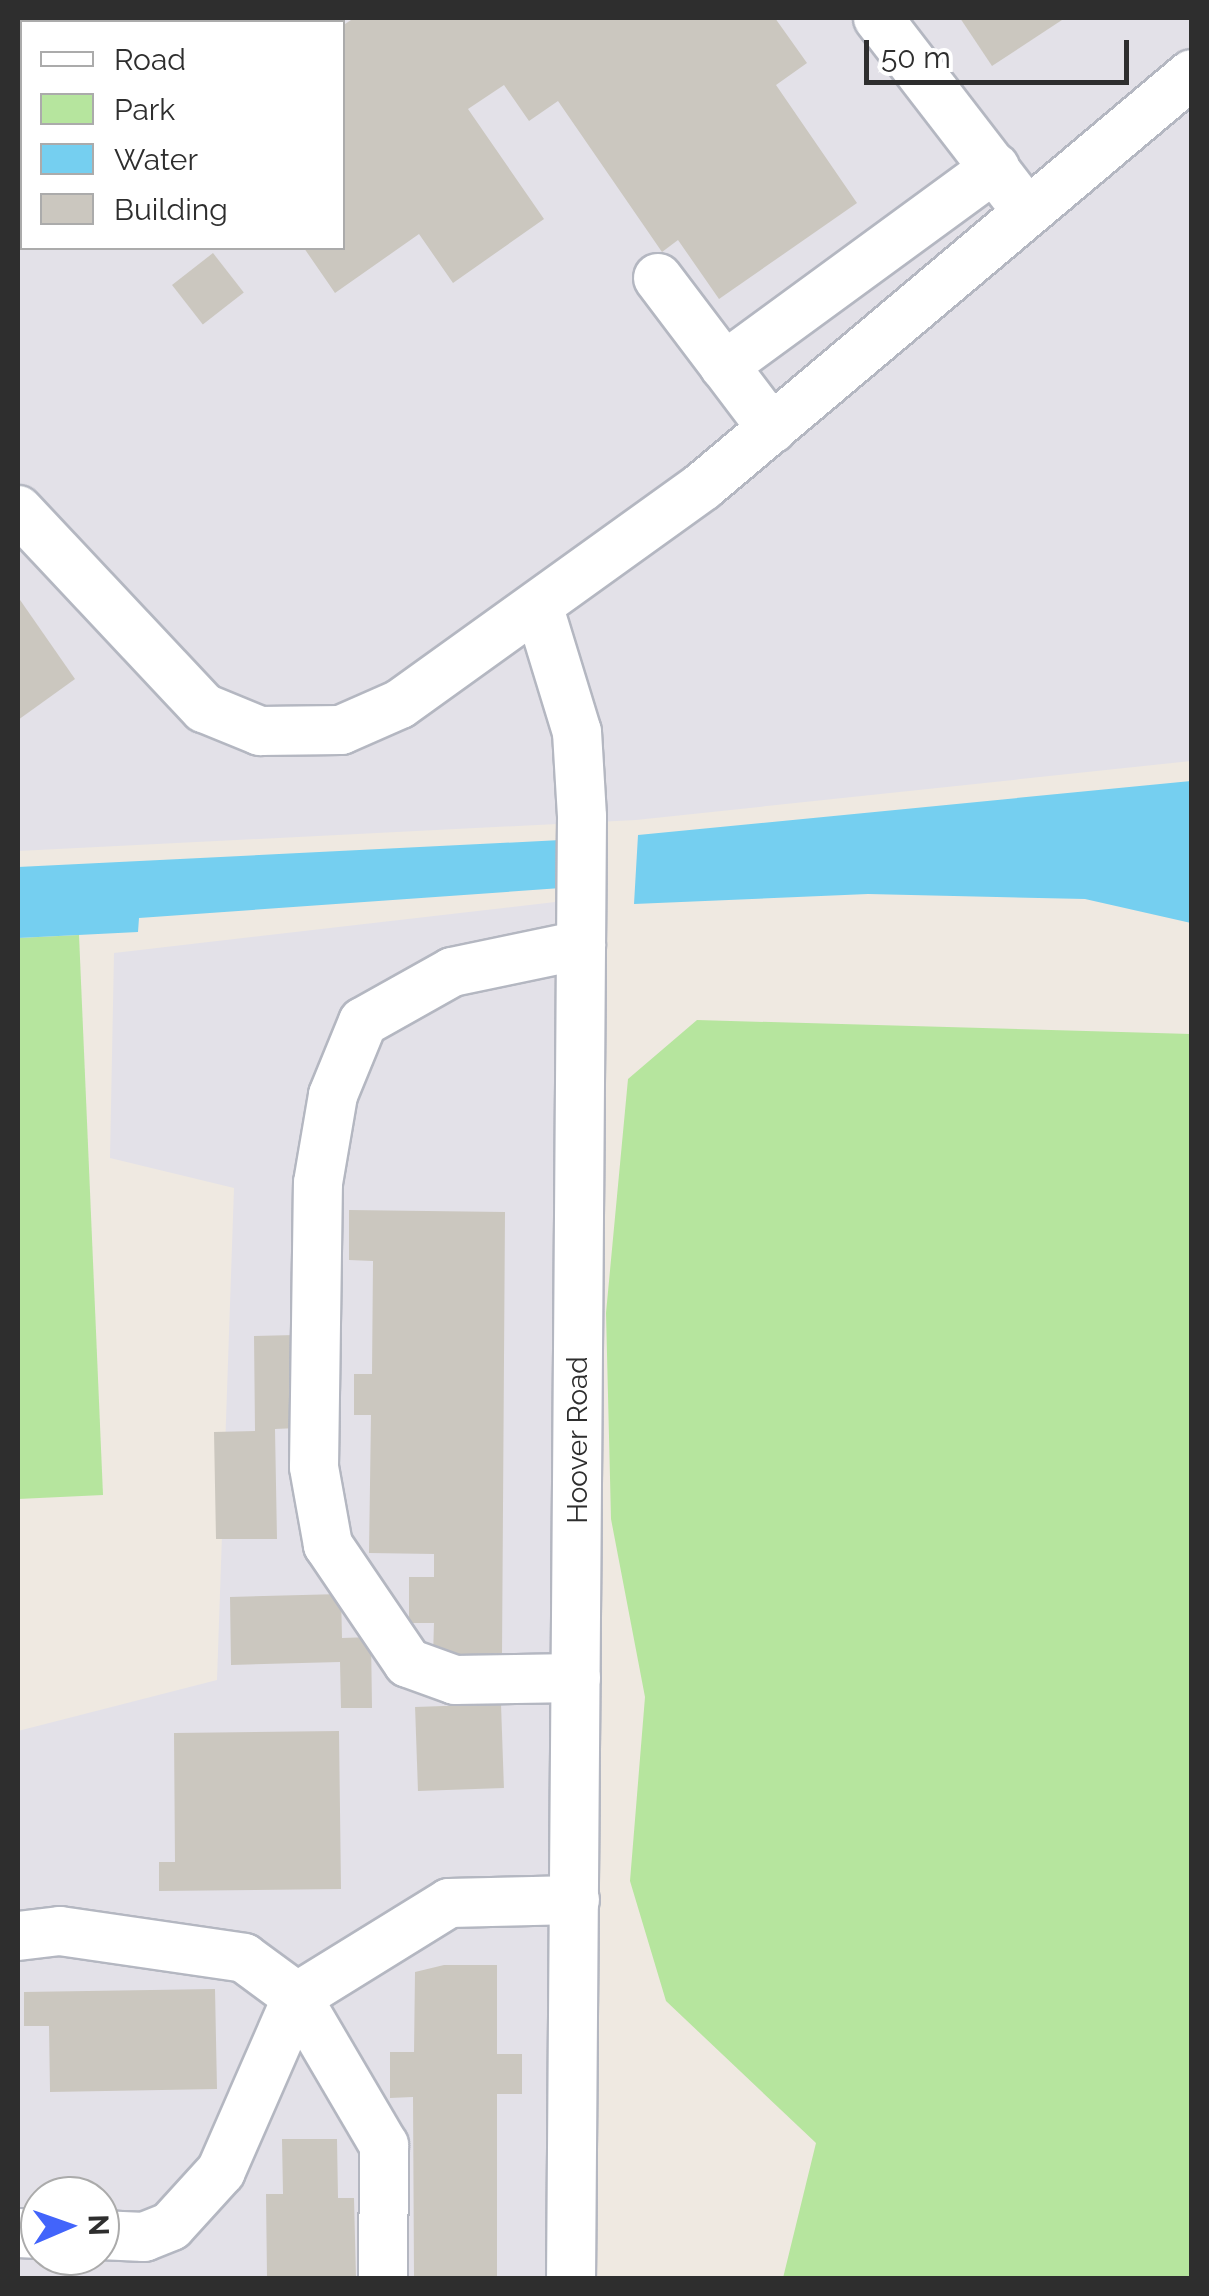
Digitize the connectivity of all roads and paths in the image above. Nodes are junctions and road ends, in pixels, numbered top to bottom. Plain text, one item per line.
1 (878, 18) edge
2 (1192, 74) edge
3 (994, 168) junction
4 (1030, 214) junction
5 (658, 278) dead end
6 (724, 366) junction
7 (772, 429) junction
8 (18, 510) edge
9 (539, 608) junction
10 (581, 945) junction
11 (576, 1678) junction
12 (575, 1900) junction
13 (18, 1936) edge
14 (298, 1997) junction
15 (131, 2250) edge
16 (383, 2278) edge
17 (570, 2278) edge

1 - 3 street
2 - 4 street
3 - 4 street
3 - 6 street
4 - 7 street
5 - 6 street
6 - 7 street
7 - 9 street
8 - 9 street
9 - 10 street, Hoover Road
10 - 11 street, Hoover Road
10 - 11 street
11 - 12 street, Hoover Road
12 - 14 street
12 - 17 street, Hoover Road
13 - 14 street
14 - 15 street
14 - 16 street

